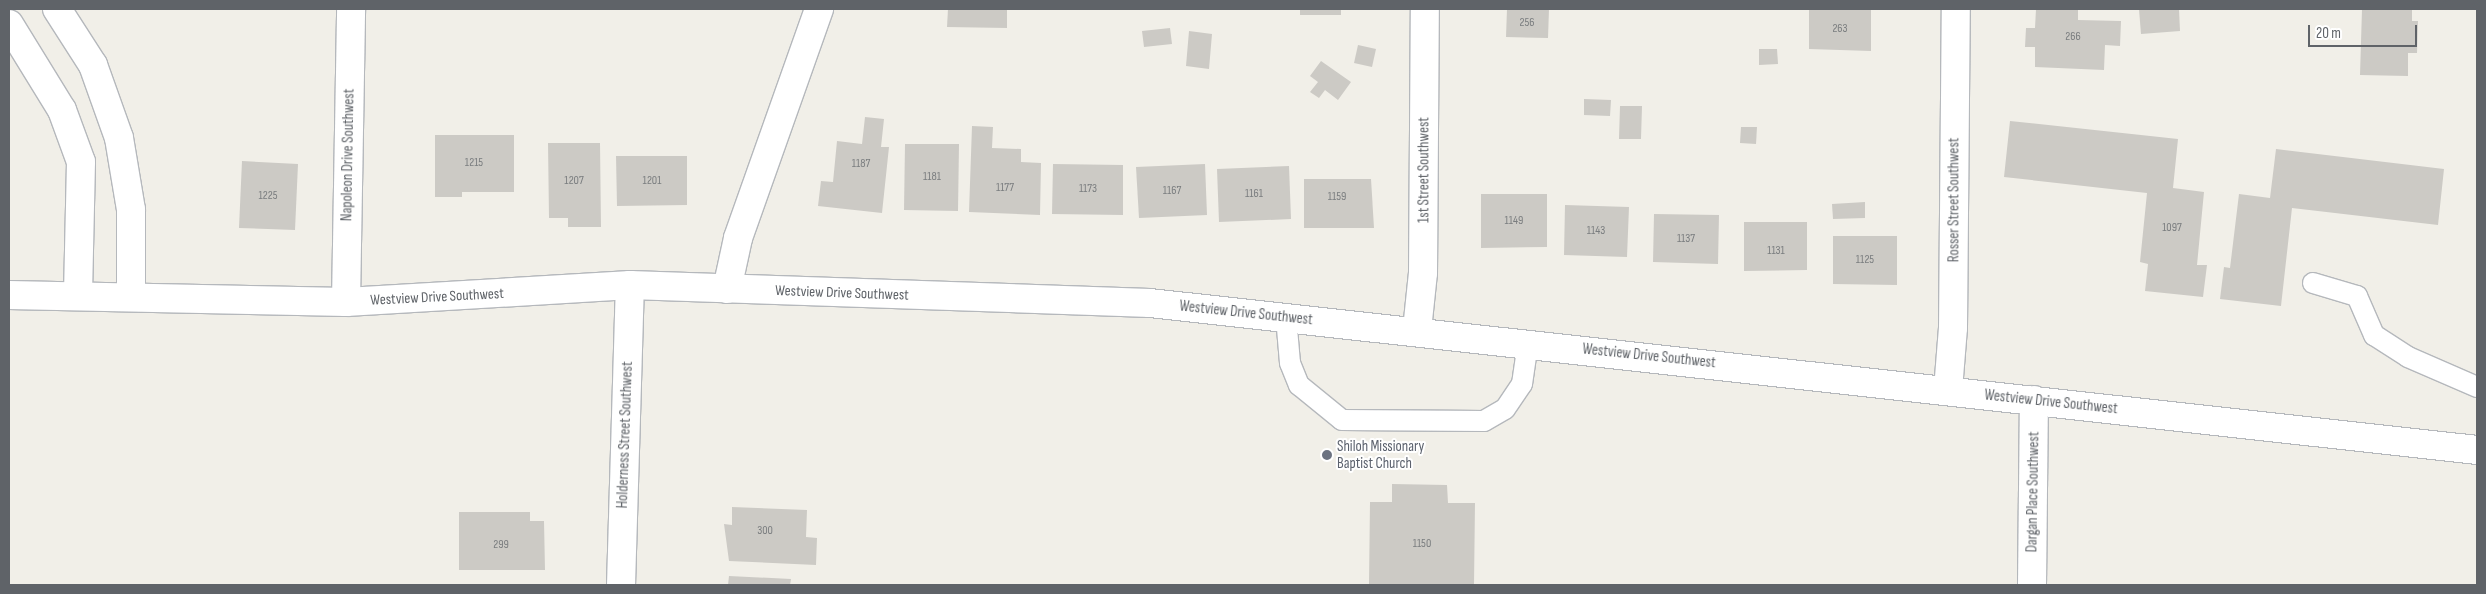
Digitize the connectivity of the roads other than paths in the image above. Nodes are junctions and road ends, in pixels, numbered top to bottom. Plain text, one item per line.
1 (57, 9) edge
2 (350, 9) edge
3 (819, 9) edge
4 (1425, 9) edge
5 (1956, 9) edge
6 (9, 24) edge
7 (2313, 283) dead end
8 (630, 285) junction
9 (727, 289) junction
10 (9, 295) edge
11 (78, 296) junction
12 (132, 298) junction
13 (346, 302) junction
14 (1286, 317) junction
15 (1417, 330) junction
16 (1528, 343) junction
17 (2477, 387) edge
18 (1948, 390) junction
19 (2034, 400) junction
20 (2477, 450) edge
21 (621, 585) edge
22 (2032, 585) edge

1 - 12 street
2 - 13 street, Napoleon Drive Southwest
3 - 9 street
4 - 15 street, 1st Street Southwest
5 - 18 street, Rosser Street Southwest
6 - 11 street
7 - 17 lane
8 - 9 street, Westview Drive Southwest
8 - 13 street, Westview Drive Southwest
8 - 21 street, Holderness Street Southwest
9 - 14 street, Westview Drive Southwest
10 - 11 street, Westview Drive Southwest
11 - 12 street, Westview Drive Southwest
12 - 13 street, Westview Drive Southwest
14 - 15 street, Westview Drive Southwest
14 - 16 lane
15 - 16 street, Westview Drive Southwest
16 - 18 street, Westview Drive Southwest
18 - 19 street, Westview Drive Southwest
19 - 20 street, Westview Drive Southwest
19 - 22 street, Dargan Place Southwest

